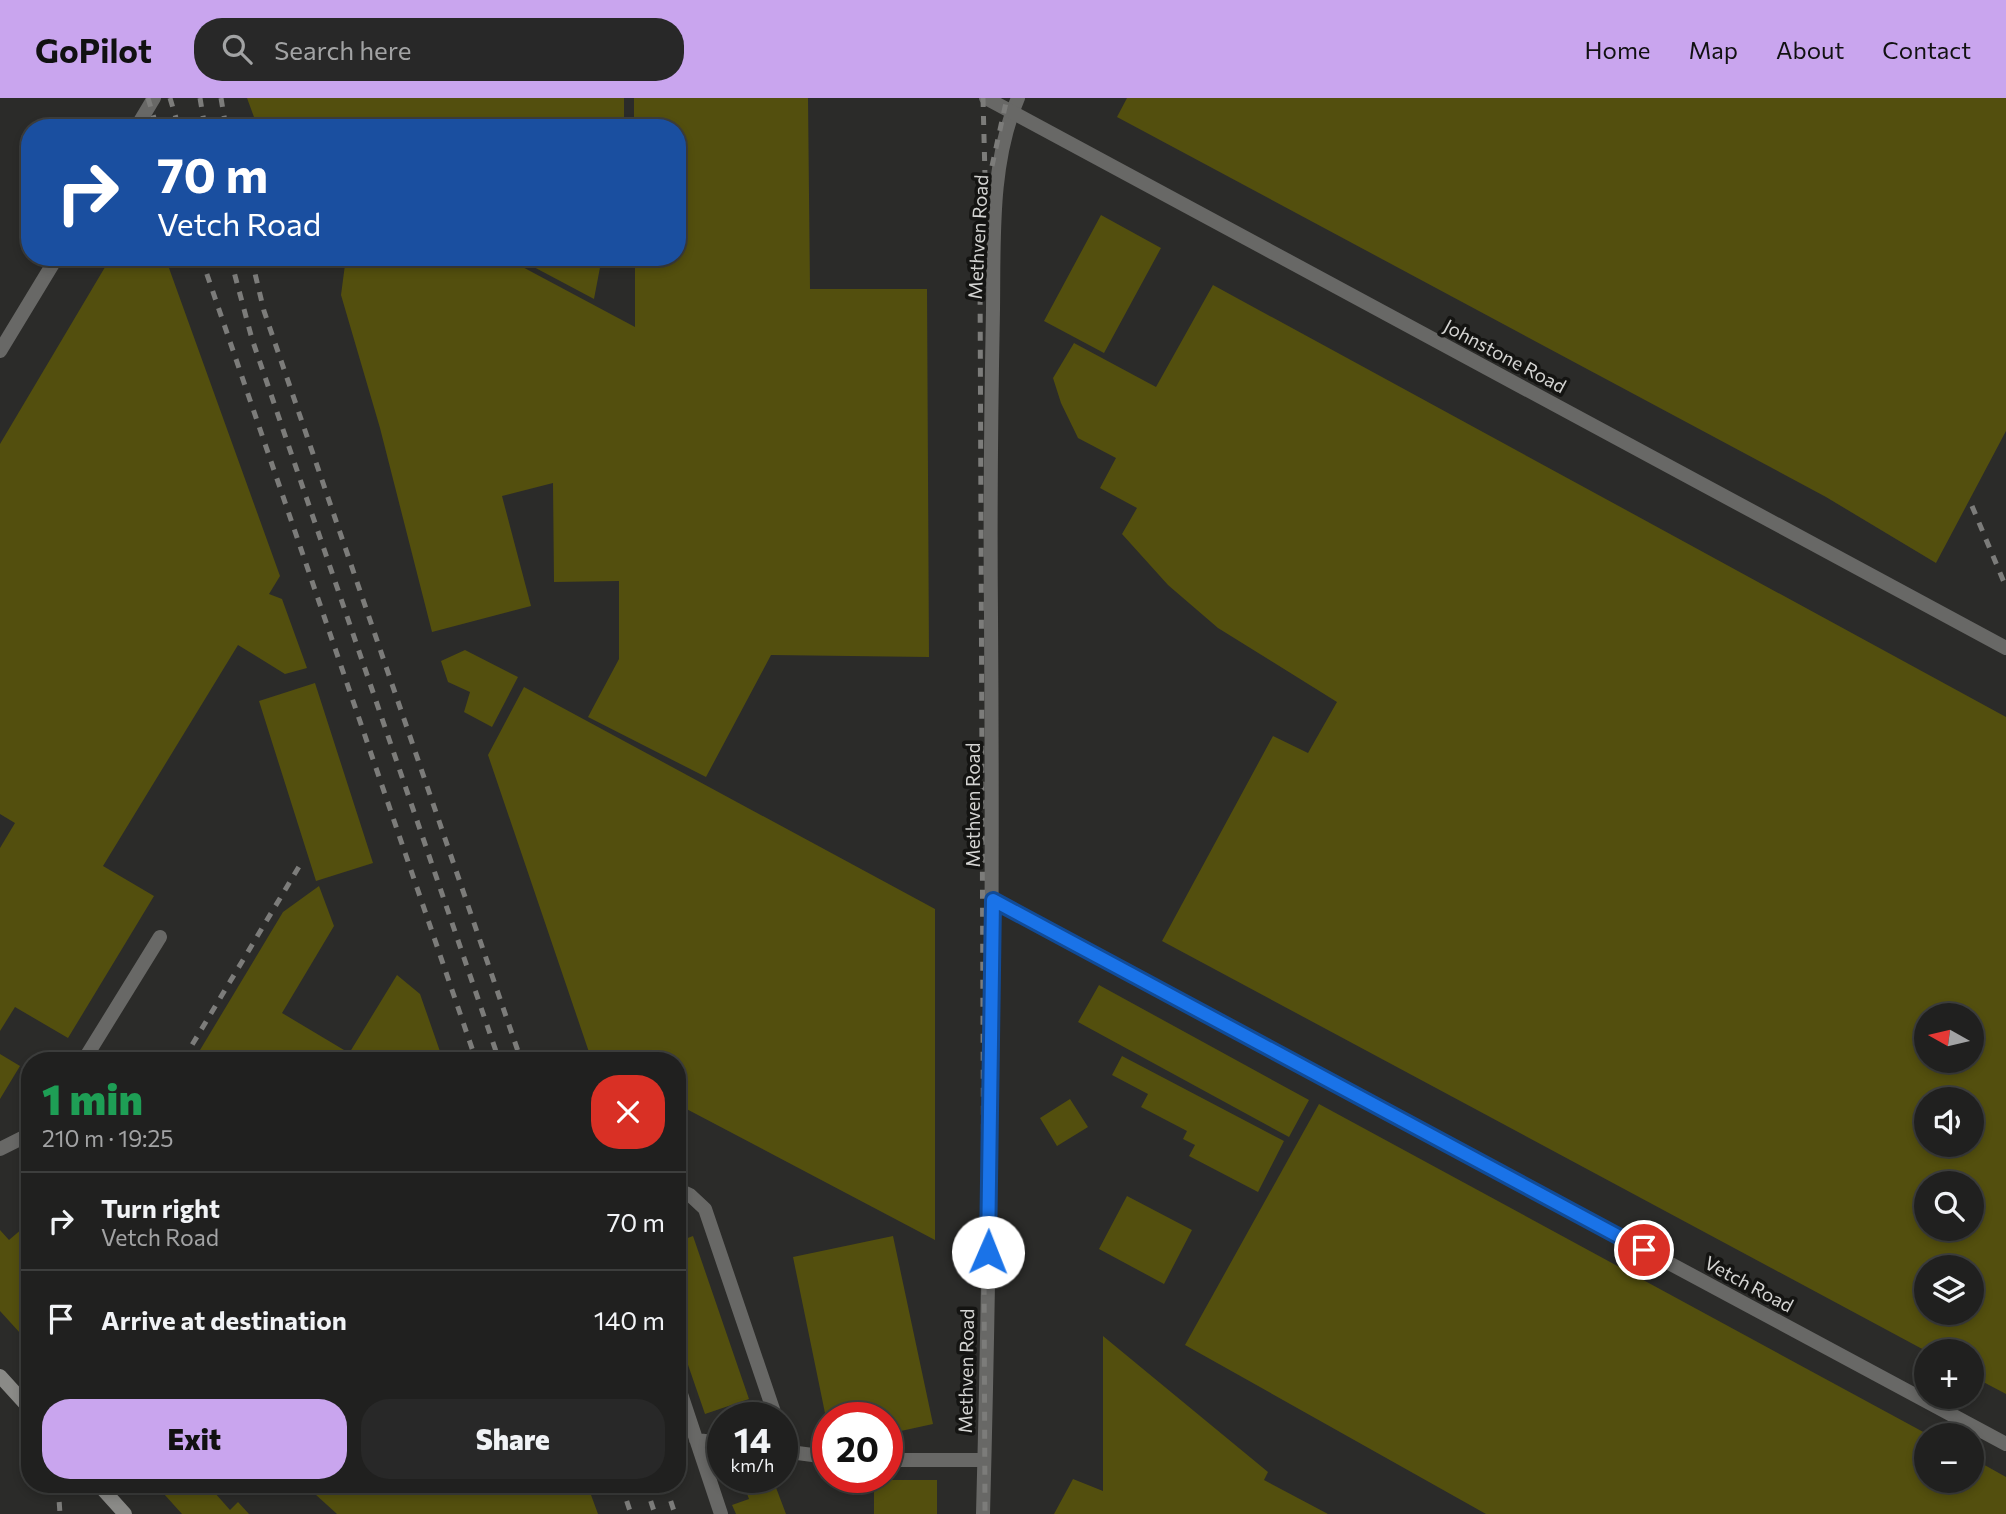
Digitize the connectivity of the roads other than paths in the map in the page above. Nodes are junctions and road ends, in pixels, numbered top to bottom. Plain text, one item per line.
1 (154, 98) edge
2 (986, 98) edge
3 (1018, 98) edge
4 (1012, 112) junction
5 (141, 119) edge
6 (52, 266) edge
7 (0, 351) edge
8 (2006, 648) edge
9 (993, 900) junction
10 (160, 937) dead end
11 (89, 1052) edge
12 (21, 1138) edge
13 (0, 1149) edge
14 (686, 1193) edge
15 (0, 1376) edge
16 (21, 1399) edge
17 (771, 1402) edge
18 (686, 1409) edge
19 (696, 1440) junction
20 (707, 1441) edge
21 (2006, 1444) edge
22 (903, 1460) edge
23 (984, 1460) junction
24 (106, 1493) edge
25 (125, 1514) edge
26 (721, 1514) edge
27 (983, 1514) edge

1 - 5 street
2 - 4 street, Johnstone Road
3 - 4 street, Methven Road
4 - 8 street, Johnstone Road
4 - 9 street, Methven Road
6 - 7 street
9 - 21 street, Vetch Road
9 - 23 street, Methven Road
10 - 11 street
12 - 13 street
14 - 17 street
15 - 16 street
18 - 19 street
19 - 20 street
19 - 26 street
22 - 23 street
23 - 27 street, Methven Road
24 - 25 street

